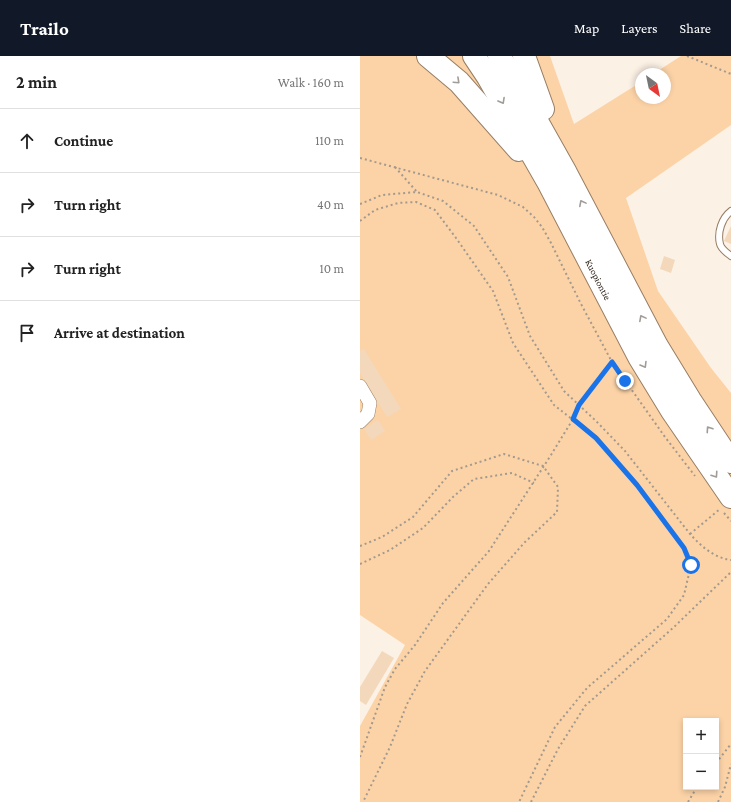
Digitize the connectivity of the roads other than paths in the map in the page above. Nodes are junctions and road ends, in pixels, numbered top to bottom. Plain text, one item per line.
1 (428, 56) edge
2 (474, 56) edge
3 (499, 56) edge
4 (524, 56) edge
5 (557, 177) junction
6 (731, 210) edge
7 (731, 256) edge
8 (360, 386) edge
9 (360, 422) edge
10 (731, 462) edge
11 (726, 503) edge

1 -> 5 highway
2 -> 5 highway, Kuopiontie
3 - 5 highway, Kuopiontie
4 - 5 highway
10 -> 5 highway, Kuopiontie
5 -> 11 highway, Kuopiontie
6 - 7 lane
8 - 9 street

